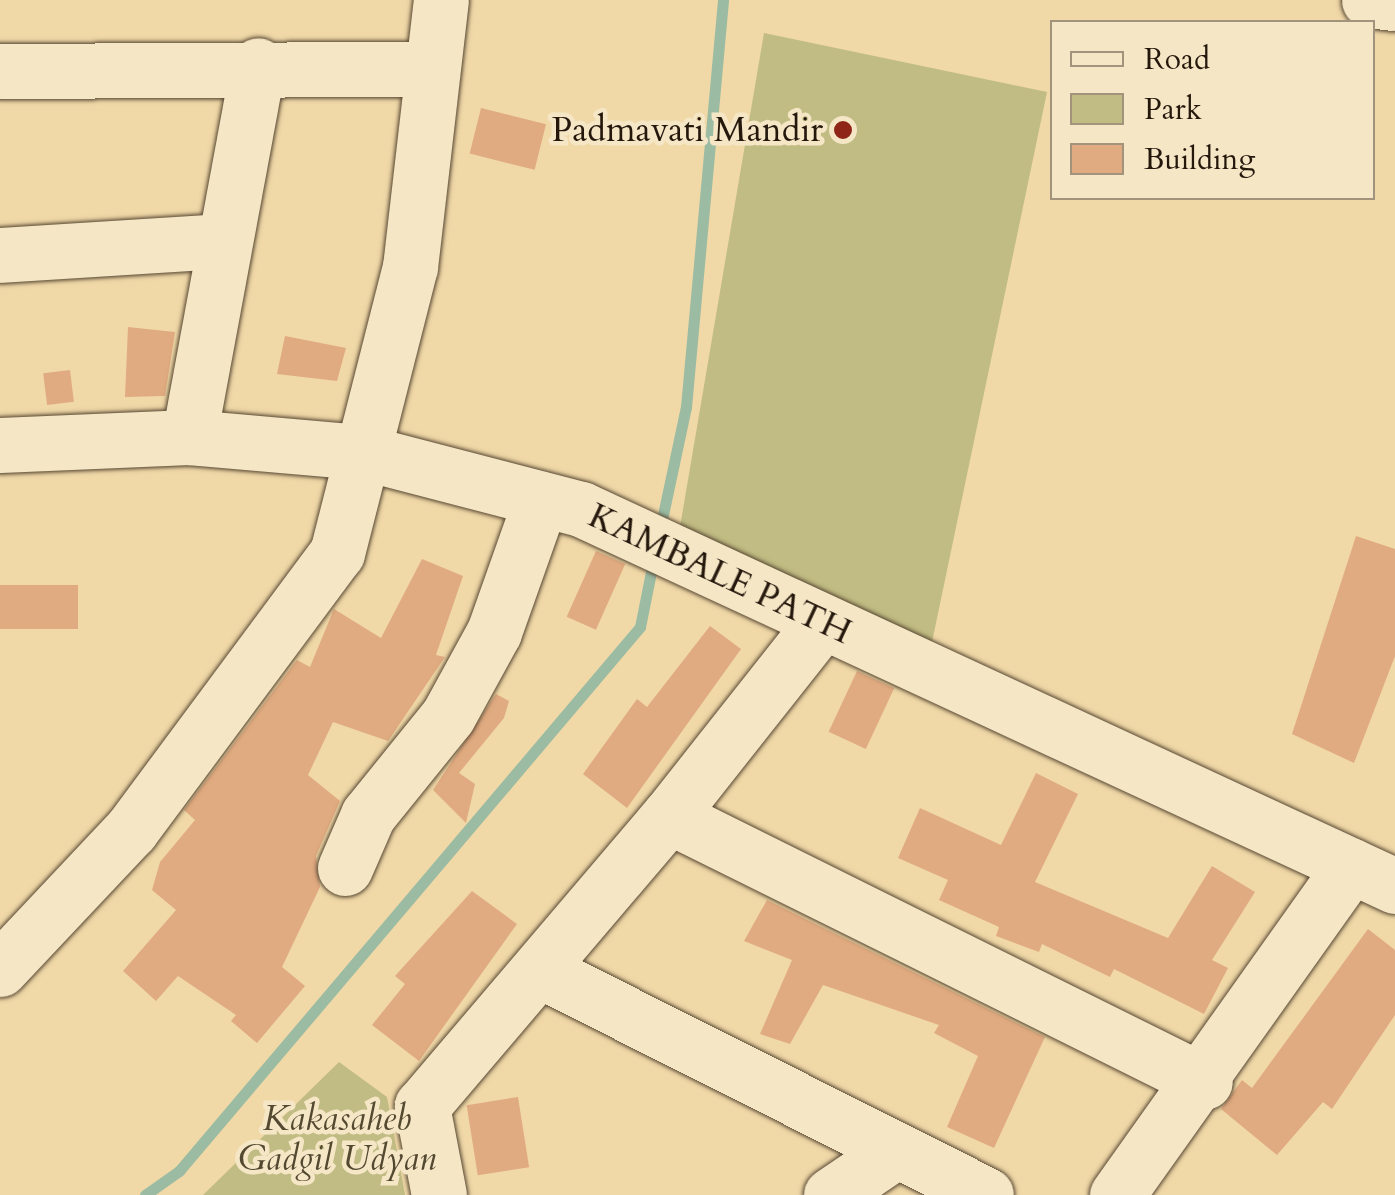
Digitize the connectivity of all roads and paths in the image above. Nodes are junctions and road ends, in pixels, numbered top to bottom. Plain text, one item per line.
1 (441, 0) edge
2 (1369, 0) edge
3 (1395, 3) edge
4 (258, 64) junction
5 (432, 70) junction
6 (0, 71) edge
7 (221, 241) junction
8 (0, 254) edge
9 (189, 437) junction
10 (0, 446) edge
11 (362, 452) junction
12 (541, 498) junction
13 (823, 621) junction
14 (669, 816) junction
15 (346, 868) dead end
16 (1373, 876) edge
17 (0, 968) edge
18 (541, 971) junction
19 (1206, 1082) junction
20 (896, 1151) junction
21 (439, 1195) edge
22 (832, 1195) edge
23 (986, 1195) edge
24 (1116, 1195) edge

1 - 5 street
2 - 3 street
4 - 5 street
4 - 6 street
4 - 7 street
5 - 11 street
7 - 8 street
7 - 9 street
9 - 10 street, KAMBALE PATH
9 - 11 street, KAMBALE PATH
11 - 12 street, KAMBALE PATH
11 - 17 street
12 - 13 street, KAMBALE PATH
12 - 15 street
13 - 14 street
13 - 16 street, KAMBALE PATH
14 - 18 street
14 - 19 street
16 - 19 street
18 - 20 street
18 - 21 street
19 - 24 street
20 - 22 street
20 - 23 street

